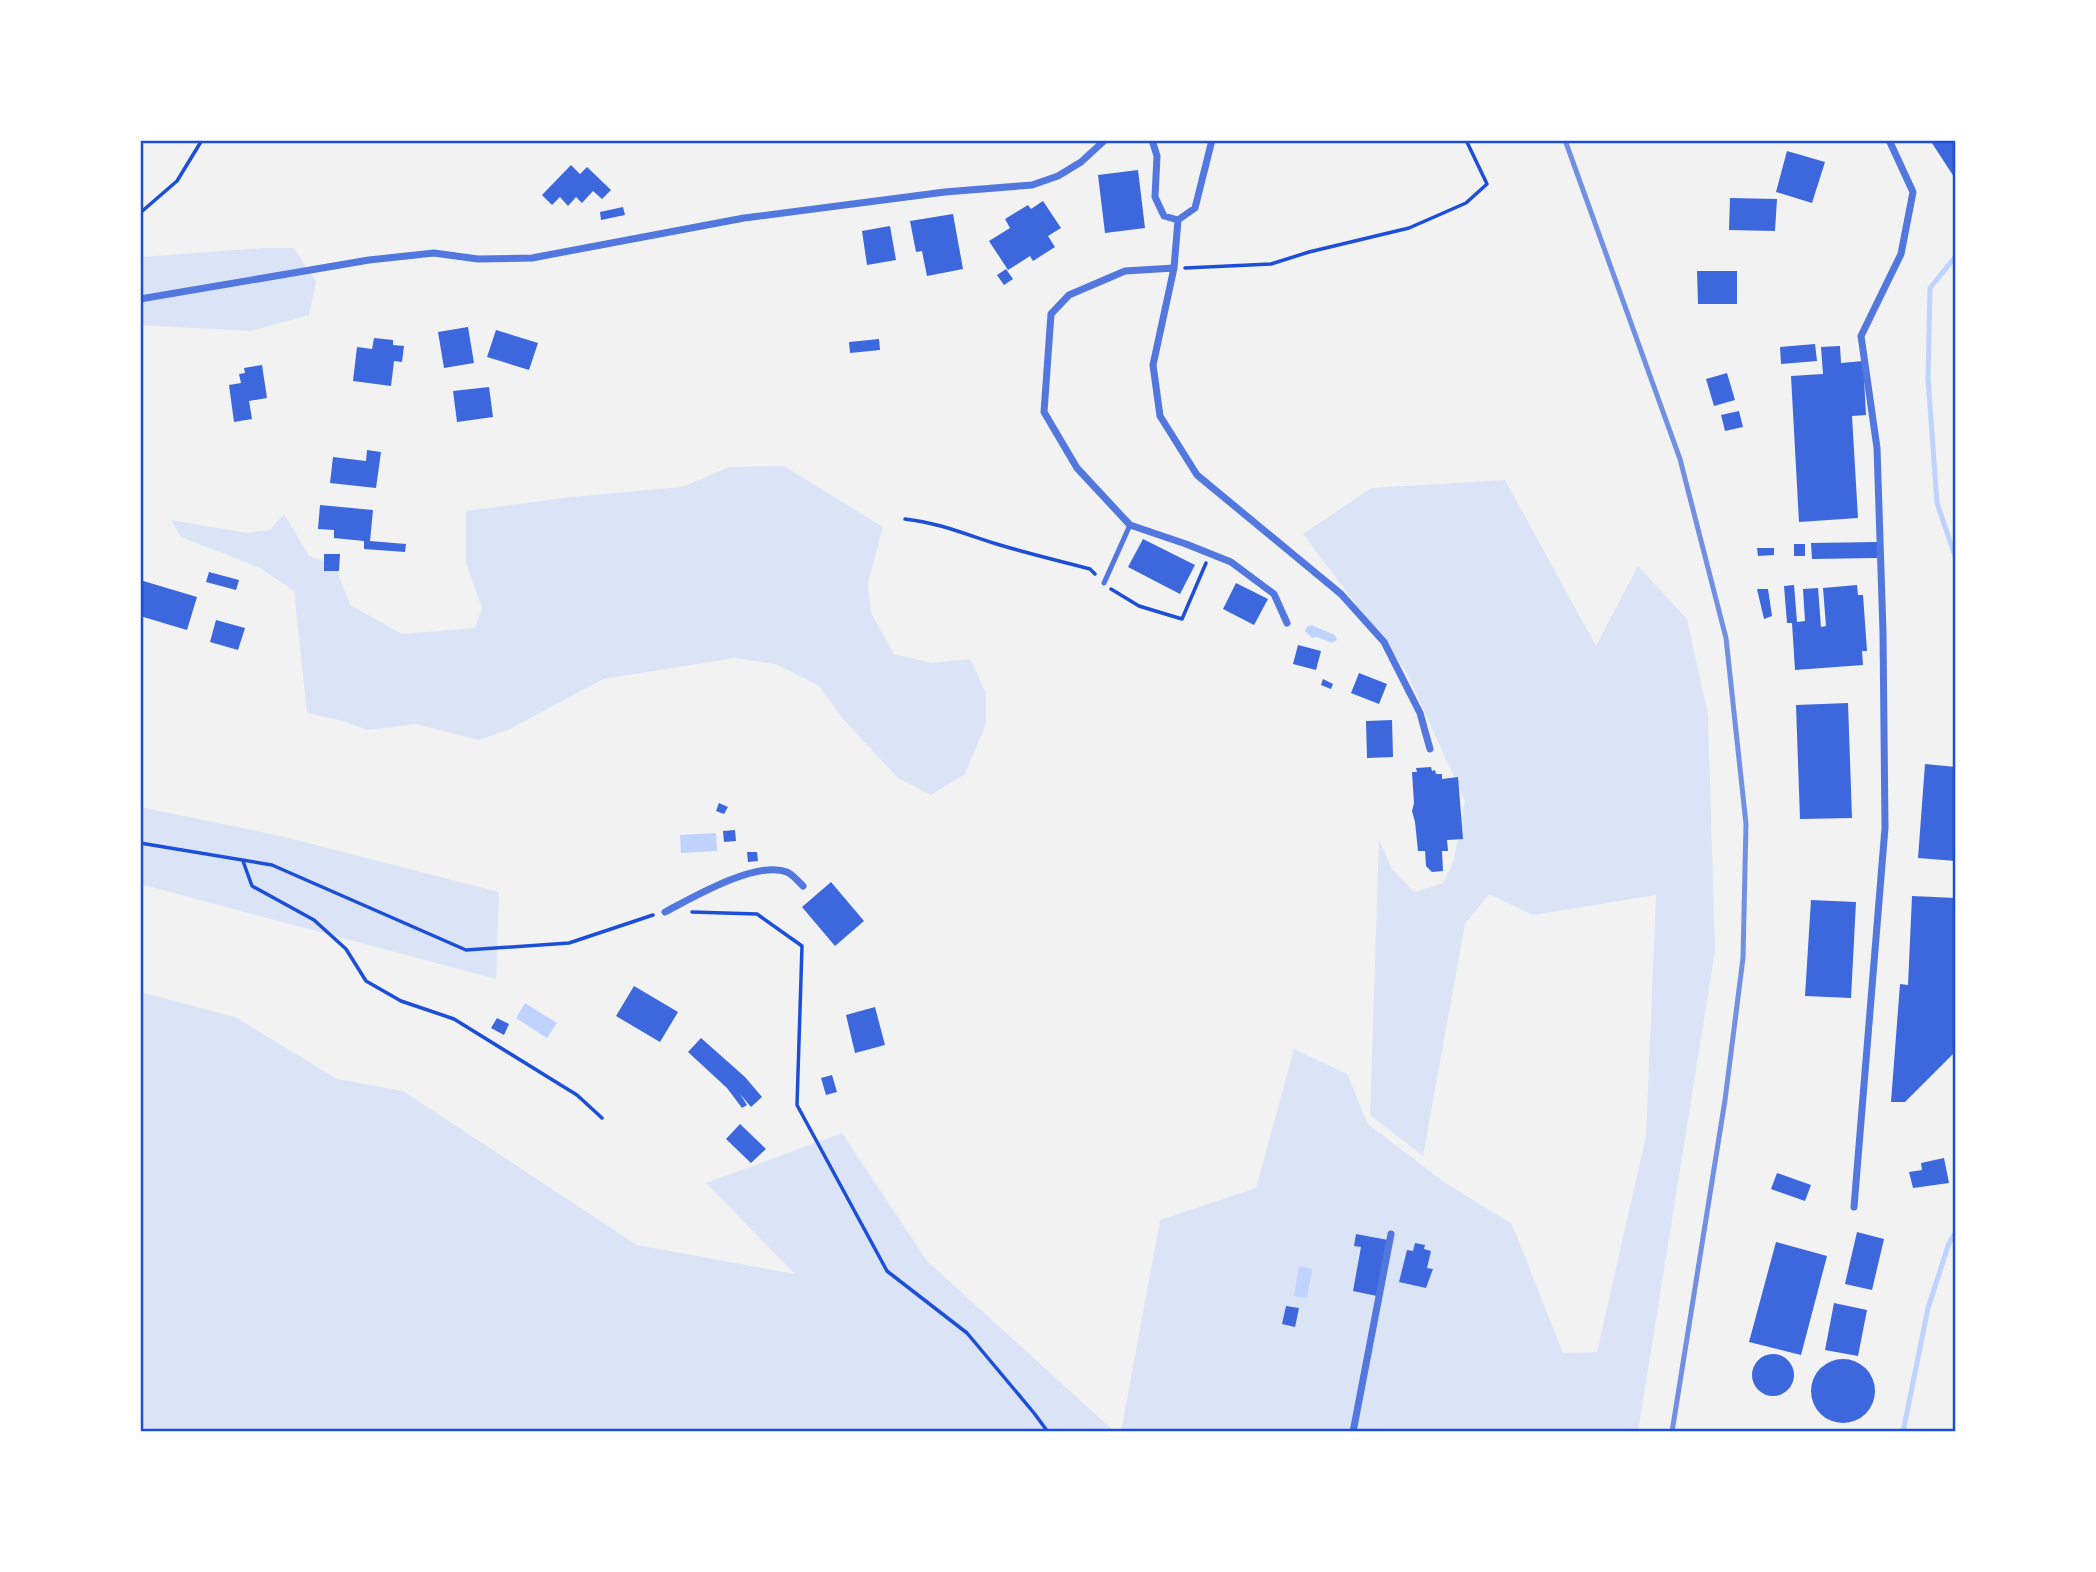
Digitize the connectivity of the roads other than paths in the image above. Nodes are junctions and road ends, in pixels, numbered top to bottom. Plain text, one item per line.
1 (1105, 140) edge
2 (1152, 140) edge
3 (1212, 140) edge
4 (1889, 140) edge
5 (1178, 220) junction
6 (1174, 268) junction
7 (140, 299) edge
8 (1130, 526) junction
9 (1104, 583) road end
10 (1287, 623) dead end
11 (1430, 749) dead end
12 (803, 886) dead end
13 (665, 912) road end
14 (1854, 1207) dead end
15 (1391, 1234) dead end
16 (1353, 1432) edge

1 - 7 street
2 - 5 street
3 - 5 street
4 - 14 street
5 - 6 street
6 - 8 street
6 - 11 street
8 - 9 lane
8 - 10 street
12 - 13 street
15 - 16 street

